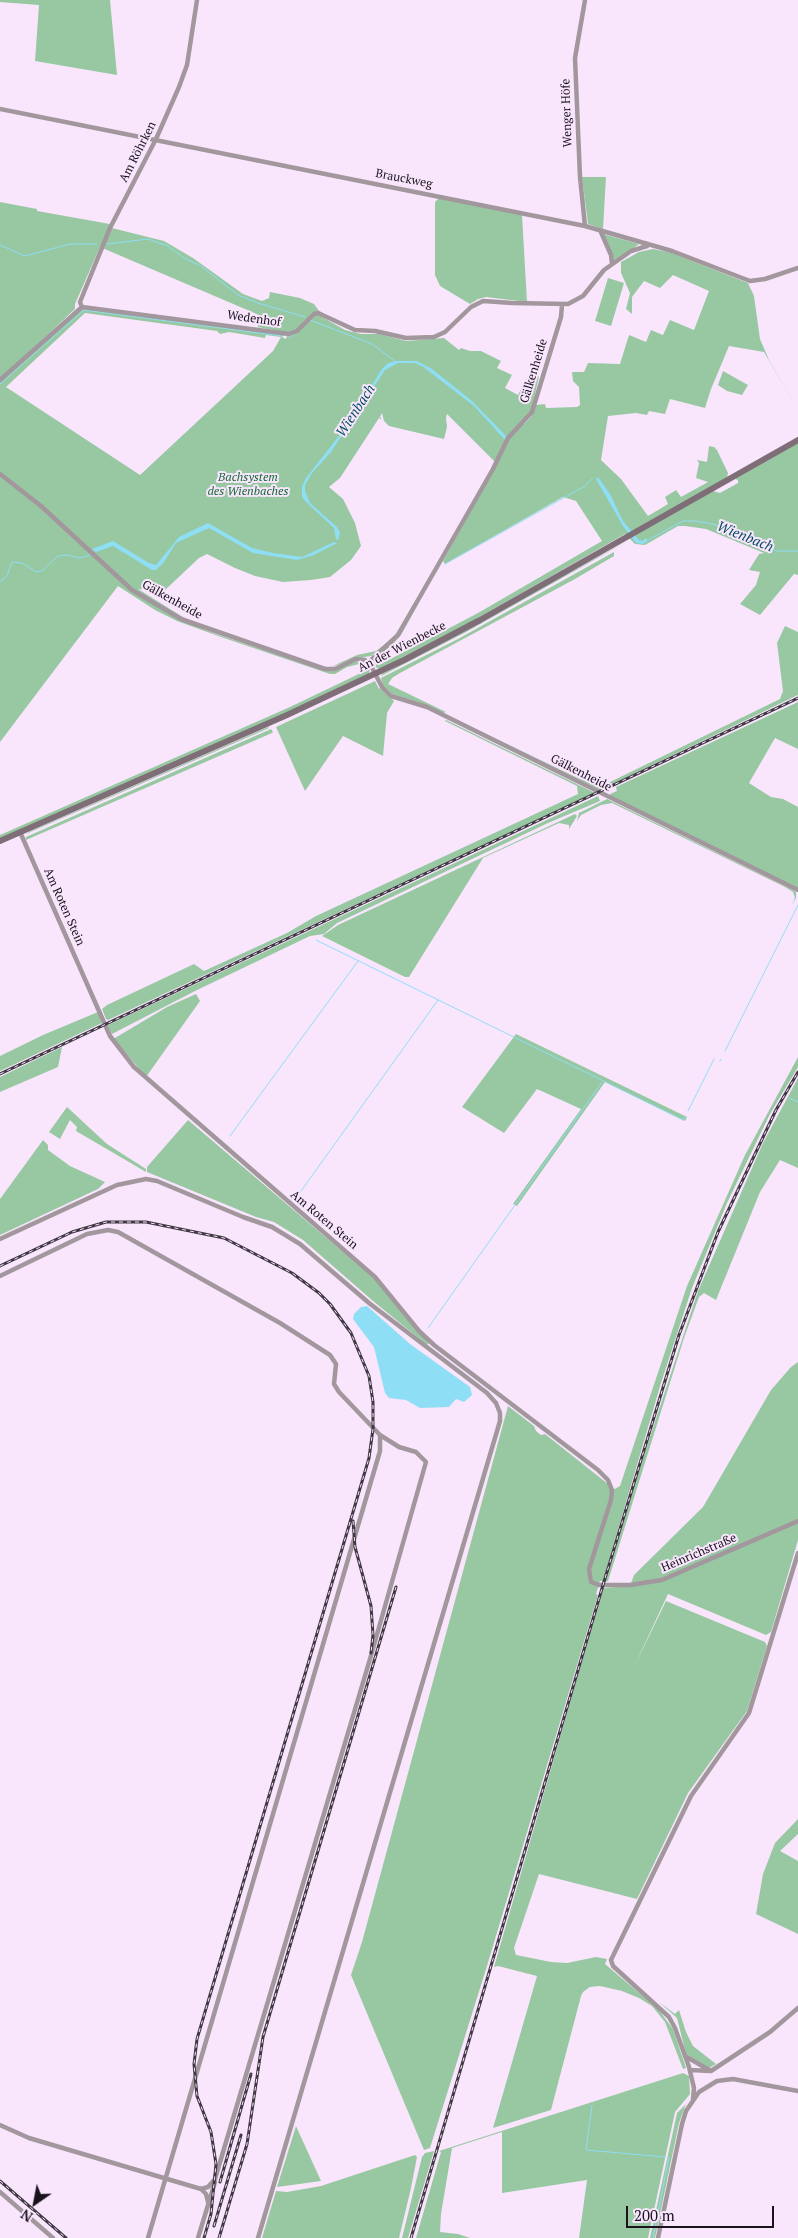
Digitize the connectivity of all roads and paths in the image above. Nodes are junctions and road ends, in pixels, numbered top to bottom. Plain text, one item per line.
1 (197, 0) edge
2 (585, 0) edge
3 (0, 109) edge
4 (156, 139) junction
5 (585, 226) junction
6 (600, 230) junction
7 (648, 245) junction
8 (612, 264) junction
9 (798, 268) edge
10 (562, 305) junction
11 (82, 307) junction
12 (0, 380) edge
13 (798, 440) edge
14 (0, 474) edge
15 (369, 662) junction
16 (375, 674) junction
17 (20, 832) junction
18 (0, 842) edge
19 (798, 890) edge
20 (0, 1239) edge
21 (0, 1276) edge
22 (380, 1435) junction
23 (395, 1444) junction
24 (380, 1451) junction
25 (798, 1521) edge
26 (798, 1553) edge
27 (603, 1585) joint
28 (798, 2008) edge
29 (684, 2055) junction
30 (690, 2070) junction
31 (711, 2072) junction
32 (709, 2085) junction
33 (798, 2091) edge
34 (693, 2099) junction
35 (0, 2125) edge
36 (166, 2179) junction
37 (216, 2179) junction
38 (201, 2189) junction
39 (0, 2192) edge
40 (207, 2206) junction
41 (53, 2238) edge
42 (148, 2238) edge
43 (198, 2238) edge
44 (258, 2238) edge
45 (658, 2238) edge

1 - 4 street, Am Röhrken
2 - 5 street, Wenger Höfe
3 - 4 street, Brauckweg
4 - 5 street, Brauckweg
4 - 11 street, Am Röhrken
5 - 6 street, Brauckweg
6 - 7 street, Brauckweg
6 - 8 street
7 - 8 street, Wedenhof
7 - 9 street, Brauckweg
8 - 10 street, Wedenhof
10 - 11 street, Wedenhof
10 - 15 street, Gälkenheide
11 - 12 street
13 - 16 street, An der Wienbecke
14 - 15 street, Gälkenheide
15 - 16 street, Gälkenheide
16 - 17 street, An der Wienbecke
16 - 19 street, Gälkenheide
17 - 18 street, An der Wienbecke
17 - 27 street, Am Roten Stein
20 - 44 street
21 - 22 street
22 - 23 street
22 - 24 street
23 - 24 street
23 - 37 street
24 - 36 street
25 - 27 street, Heinrichstraße
26 - 29 street
28 - 31 street
29 - 30 street
29 - 31 street
30 - 31 street
30 - 34 street
31 - 32 street
32 - 33 street
32 - 34 street
34 - 45 street
35 - 36 street
36 - 38 street
36 - 42 street
37 - 38 street
37 - 40 street
38 - 40 street
39 - 41 street
40 - 43 street

